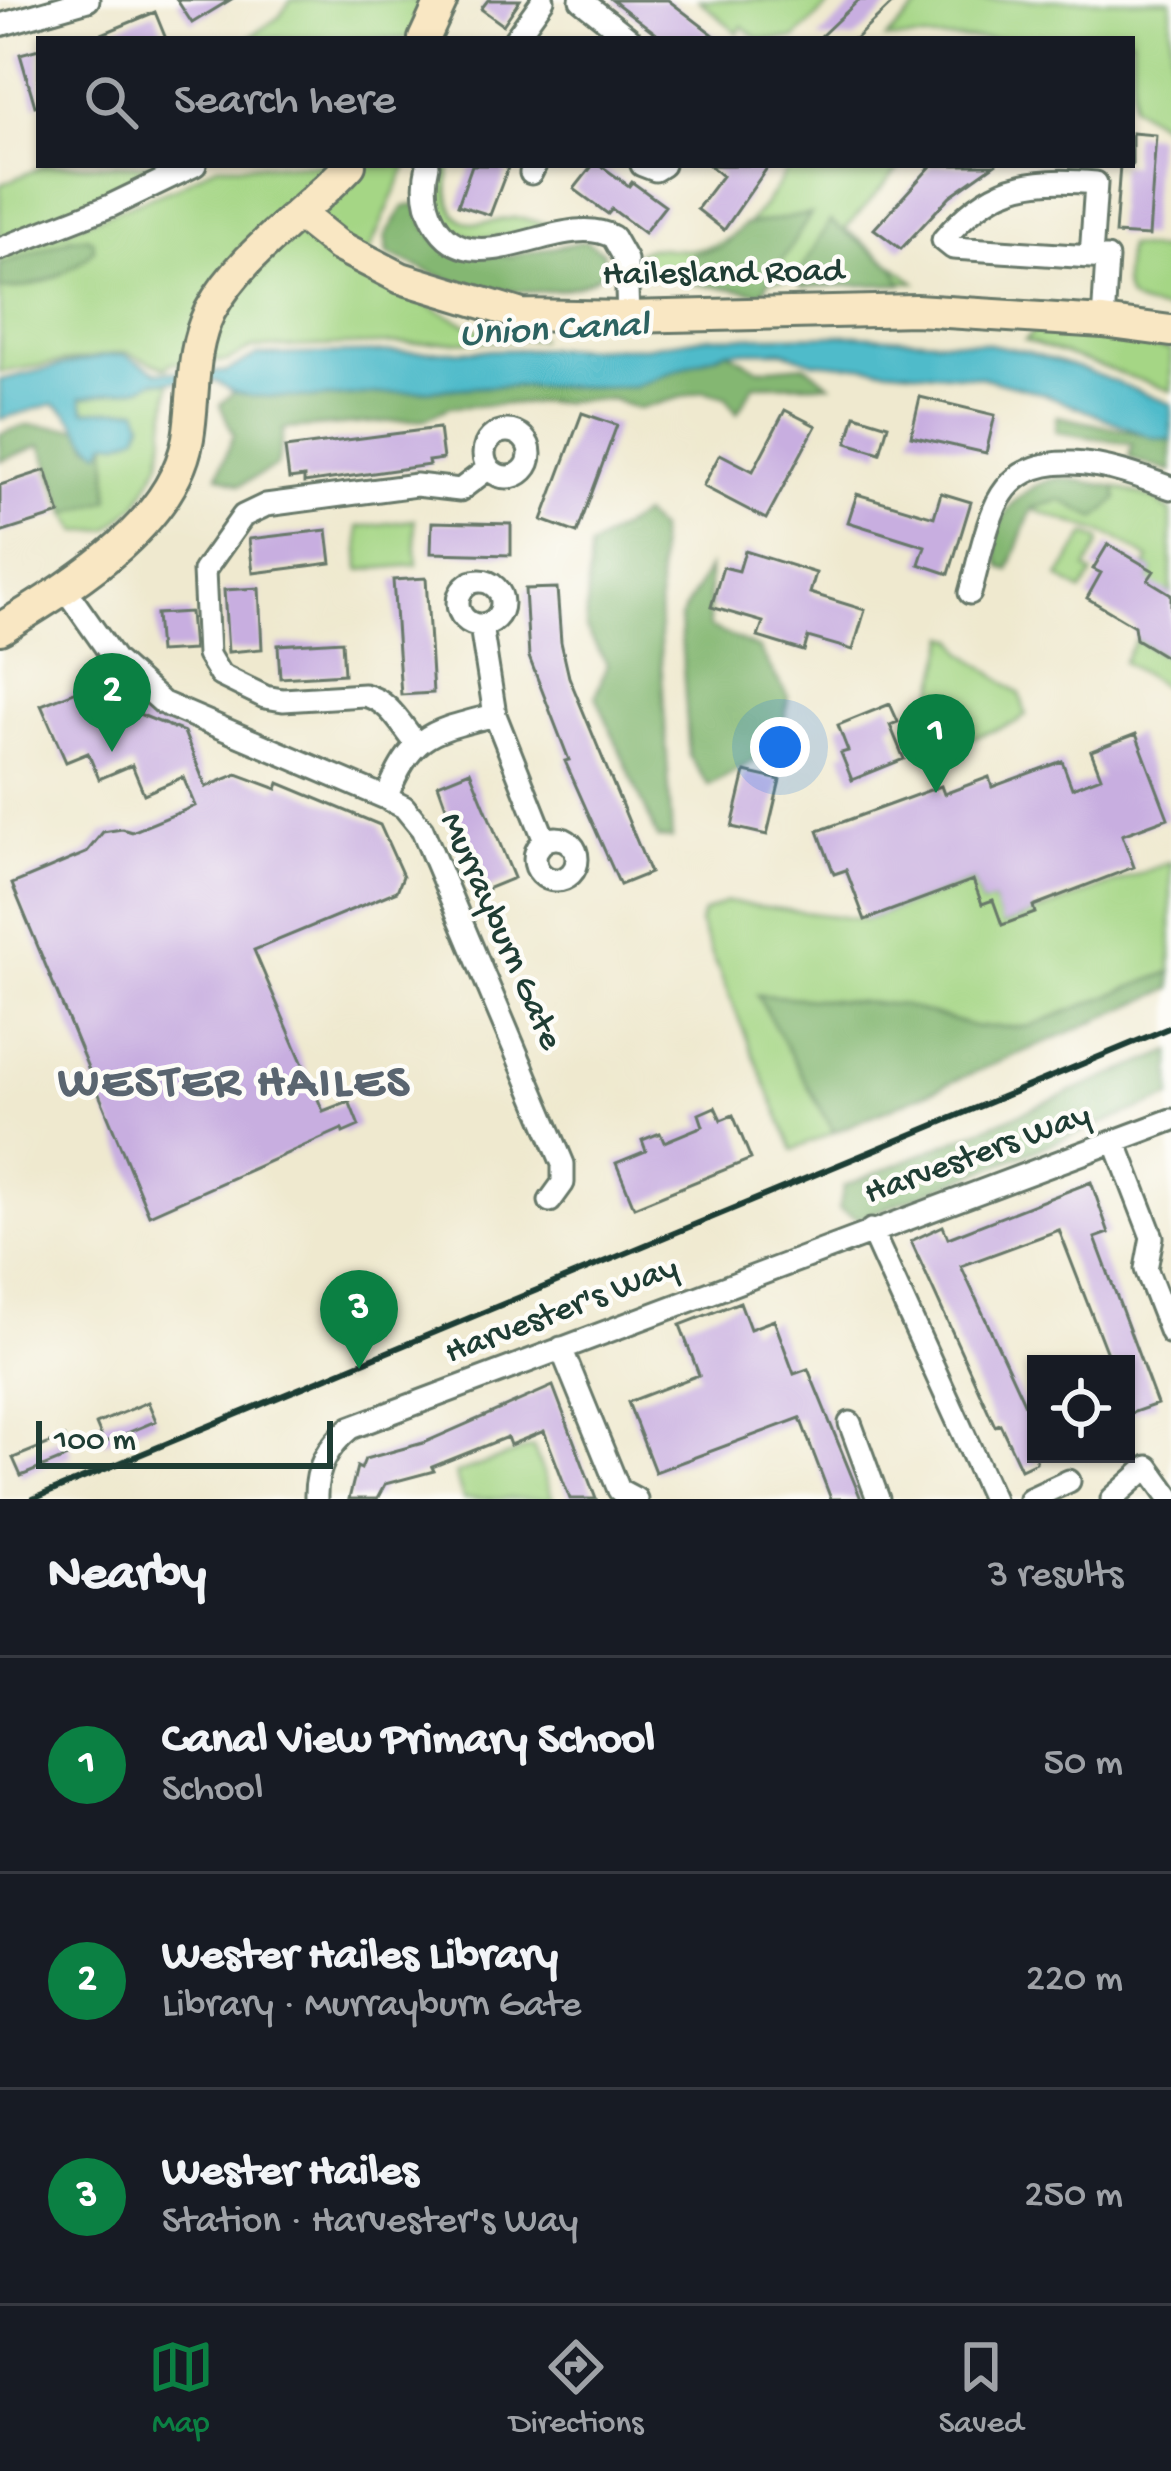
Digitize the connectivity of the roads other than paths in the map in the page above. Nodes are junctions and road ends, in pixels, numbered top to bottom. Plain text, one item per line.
1 (88, 0) edge
2 (442, 0) edge
3 (543, 0) edge
4 (581, 0) edge
5 (21, 10) edge
6 (0, 25) edge
7 (425, 36) edge
8 (517, 36) edge
9 (624, 36) edge
10 (189, 168) edge
11 (347, 168) edge
12 (428, 168) edge
13 (300, 215) junction
14 (0, 249) edge
15 (1091, 257) junction
16 (628, 317) junction
17 (1103, 322) junction
18 (1171, 331) edge
19 (489, 468) dead end
20 (1171, 488) edge
21 (65, 589) junction
22 (970, 592) dead end
23 (481, 626) dead end
24 (0, 629) edge
25 (495, 715) junction
26 (416, 743) junction
27 (386, 798) junction
28 (545, 841) dead end
29 (1171, 1120) edge
30 (1115, 1141) junction
31 (550, 1201) dead end
32 (872, 1230) junction
33 (1161, 1238) edge
34 (807, 1255) joint
35 (1171, 1333) edge
36 (561, 1348) junction
37 (850, 1423) dead end
38 (1069, 1480) dead end
39 (316, 1499) edge
40 (636, 1499) edge
41 (878, 1499) edge
42 (993, 1499) edge
43 (1030, 1499) edge
44 (1112, 1499) edge
45 (1171, 1499) edge

1 - 5 street
2 - 7 street
3 - 8 street
4 - 9 street
5 - 6 street
10 - 14 street
11 - 13 street
12 - 16 street
13 - 16 street, Hailesland Road
13 - 21 street
15 - 15 street
15 - 17 street
16 - 17 street, Hailesland Road
17 - 18 street, Hailesland Road
19 - 26 street
20 - 22 street
21 - 24 street
21 - 27 street, Murrayburn Gate
23 - 25 street
25 - 26 street
25 - 28 street
26 - 27 street
27 - 31 street, Murrayburn Gate
29 - 30 street, Harvesters Way
30 - 32 street, Harvesters Way
30 - 33 street
32 - 34 street, Harvesters Way
32 - 42 street
33 - 35 street
34 - 36 street, Harvester's Way
36 - 39 street, Harvester's Way
36 - 40 street
37 - 41 street
38 - 43 street
44 - 45 street

